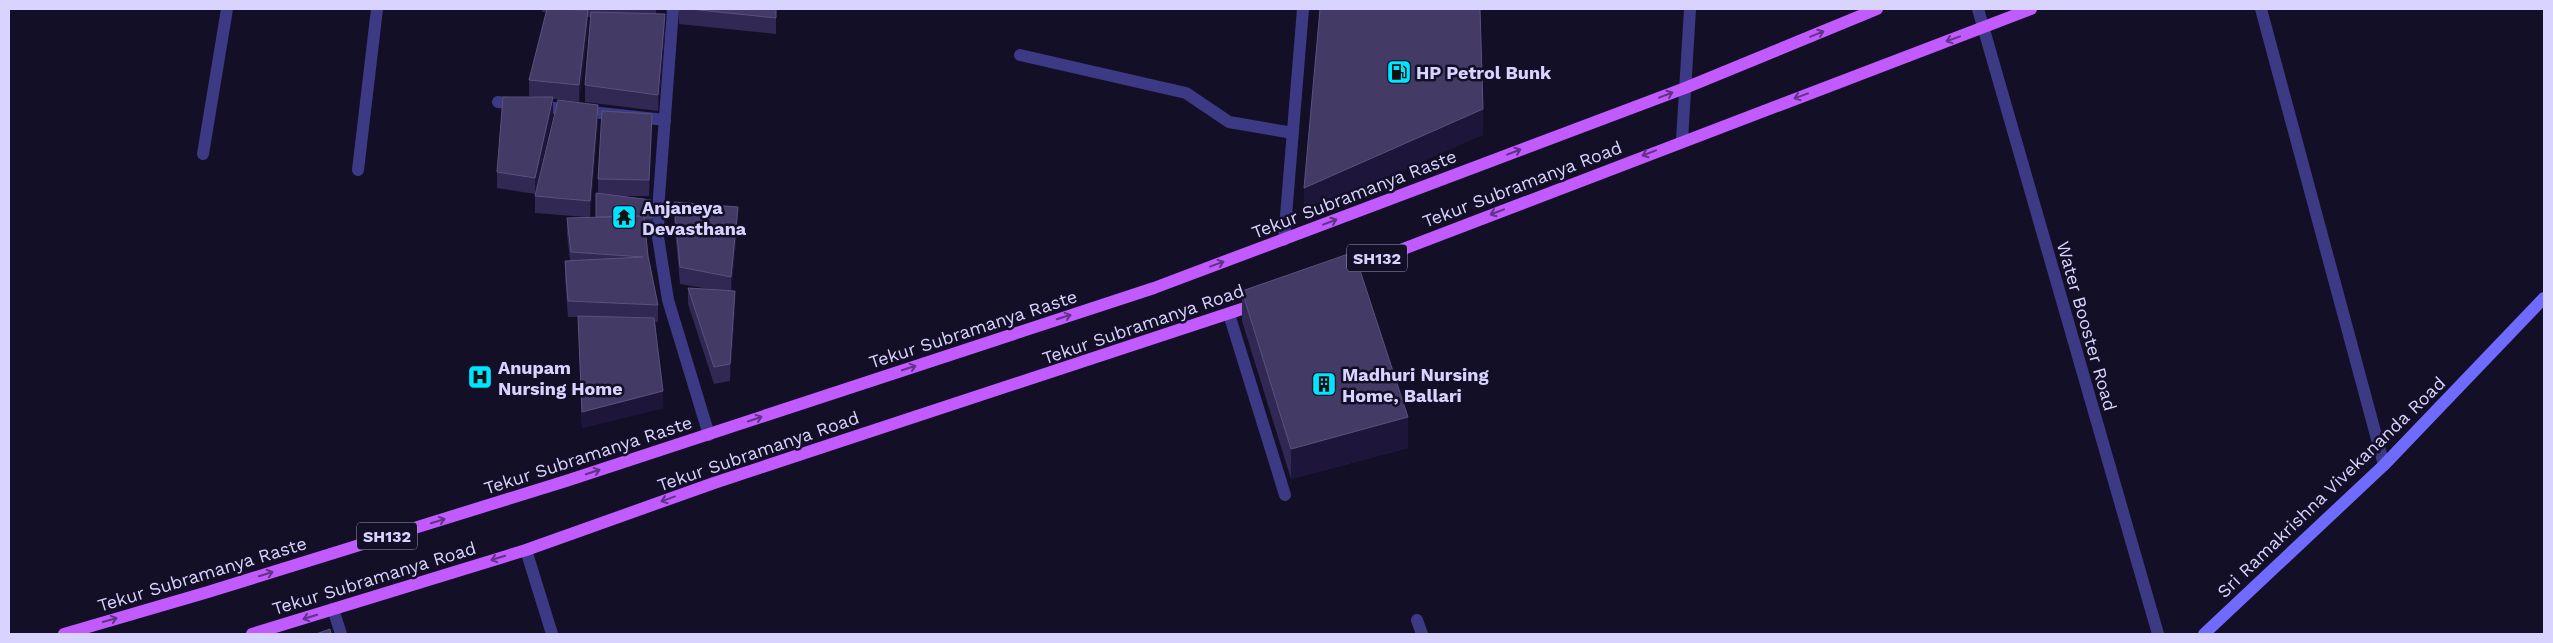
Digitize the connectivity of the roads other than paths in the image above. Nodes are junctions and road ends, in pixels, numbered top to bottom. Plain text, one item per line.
1 (226, 9) edge
2 (377, 9) edge
3 (674, 9) edge
4 (1303, 9) edge
5 (1690, 9) edge
6 (1877, 9) edge
7 (1978, 9) edge
8 (2031, 9) edge
9 (2261, 9) edge
10 (1983, 28) junction
11 (1020, 55) dead end
12 (1685, 88) junction
13 (498, 102) dead end
14 (665, 120) junction
15 (1293, 133) junction
16 (1682, 140) junction
17 (204, 154) dead end
18 (358, 170) dead end
19 (1284, 240) junction
20 (1335, 275) edge
21 (2544, 298) edge
22 (1271, 299) edge
23 (1229, 314) junction
24 (709, 435) junction
25 (2384, 465) junction
26 (1285, 495) dead end
27 (526, 550) junction
28 (333, 609) junction
29 (1418, 620) dead end
30 (64, 634) edge
31 (252, 634) edge
32 (341, 634) edge
33 (552, 634) edge
34 (1422, 634) edge
35 (2158, 634) edge
36 (2204, 634) edge

1 - 17 street
2 - 18 street
3 - 14 street
4 - 15 street
5 - 12 street
12 -> 6 main road, Tekur Subramanya Raste / SH132
7 - 10 street, Water Booster Road
8 - 10 main road, Tekur Subramanya Road / SH132
9 - 25 street
10 -> 16 main road, Tekur Subramanya Road / SH132
10 - 35 street, Water Booster Road
11 - 15 street
12 - 16 street
19 -> 12 main road, Tekur Subramanya Raste / SH132
13 - 14 street
14 - 24 street
15 - 19 street
16 -> 20 main road, Tekur Subramanya Road / SH132
24 -> 19 main road, Tekur Subramanya Raste / SH132
21 - 25 main road, Sri Ramakrishna Vivekananda Road
22 - 23 main road, Tekur Subramanya Road
23 - 26 street
23 -> 27 main road, Tekur Subramanya Road
30 -> 24 main road, Tekur Subramanya Raste / SH132
25 - 36 main road, Sri Ramakrishna Vivekananda Road
27 -> 28 main road, Tekur Subramanya Road
27 - 33 street
28 -> 31 main road, Tekur Subramanya Road
28 - 32 street
29 - 34 street

